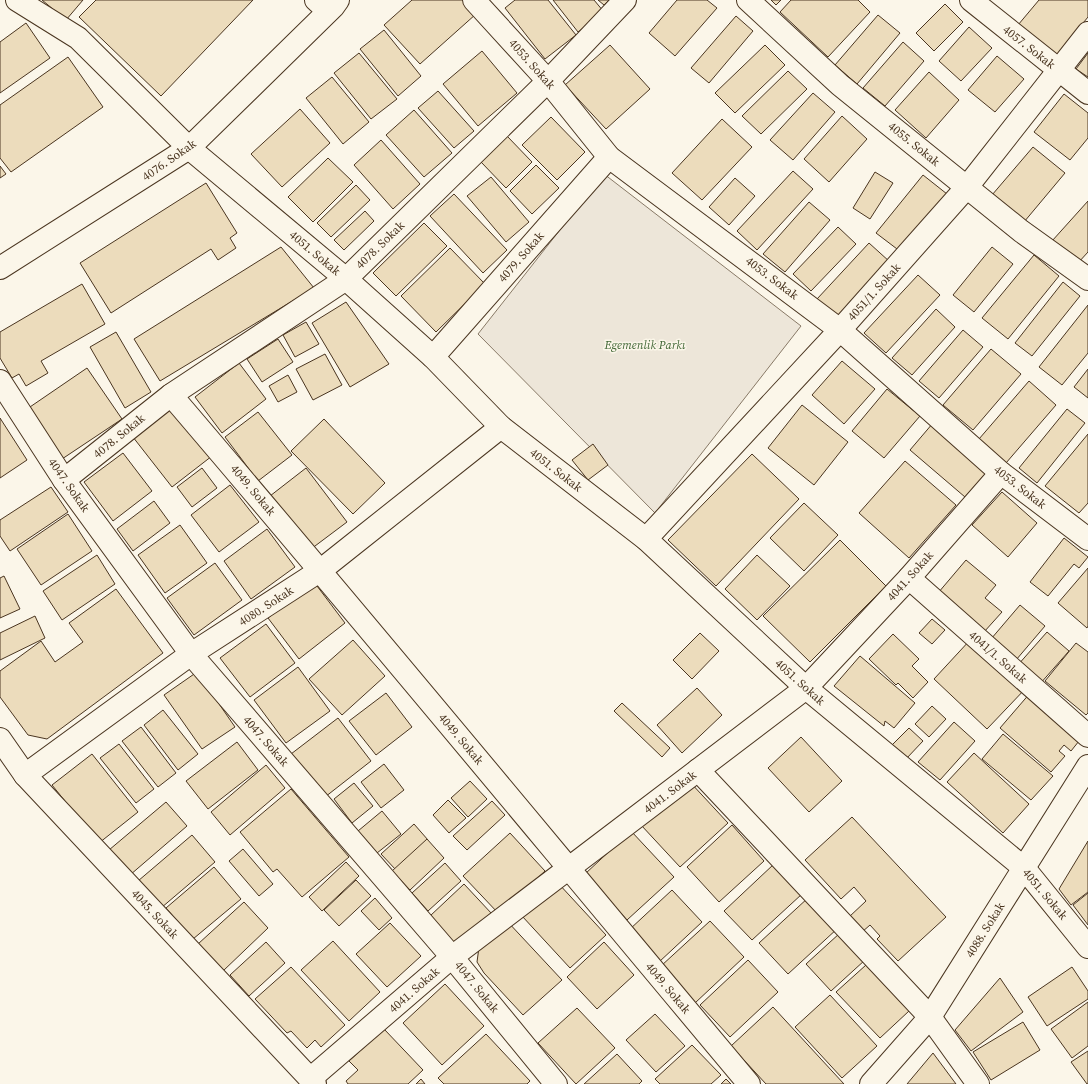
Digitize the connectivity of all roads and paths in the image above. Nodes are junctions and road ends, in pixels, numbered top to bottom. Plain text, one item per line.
1 (17, 0) edge
2 (474, 0) edge
3 (625, 0) edge
4 (748, 0) edge
5 (971, 0) edge
6 (332, 4) edge
7 (1088, 33) edge
8 (1059, 70) junction
9 (548, 81) junction
10 (1088, 93) edge
11 (189, 148) junction
12 (609, 157) junction
13 (967, 187) junction
14 (0, 268) edge
15 (346, 279) junction
16 (1088, 279) edge
17 (840, 330) junction
18 (433, 357) junction
19 (0, 381) edge
20 (171, 395) junction
21 (501, 427) junction
22 (1001, 473) junction
23 (64, 480) junction
24 (646, 539) junction
25 (1088, 539) edge
26 (321, 570) junction
27 (909, 578) junction
28 (191, 654) junction
29 (806, 688) junction
30 (1088, 736) edge
31 (1, 745) edge
32 (1088, 766) edge
33 (698, 770) junction
34 (25, 775) junction
35 (1024, 868) junction
36 (568, 869) junction
37 (1088, 947) edge
38 (452, 957) junction
39 (930, 1017) junction
40 (313, 1081) edge
41 (556, 1084) edge
42 (749, 1084) edge
43 (871, 1084) edge
44 (978, 1084) edge

1 - 11 street, 4051. Sokak
2 - 9 street, 4053. Sokak
3 - 9 street, 4078. Sokak
4 - 13 street, 4055. Sokak
5 - 8 street, 4057. Sokak
6 - 11 street, 4076. Sokak
7 - 8 street, 4051/1. Sokak
8 - 10 street, 4057. Sokak
8 - 13 street, 4051/1. Sokak
9 - 12 street, 4053. Sokak
9 - 15 street, 4078. Sokak
11 - 14 street, 4076. Sokak
11 - 15 street, 4051. Sokak
12 - 17 street, 4053. Sokak
12 - 18 street, 4079. Sokak
13 - 16 street, 4055. Sokak
13 - 17 street, 4051/1. Sokak
15 - 18 street, 4051. Sokak
15 - 20 street, 4078. Sokak
17 - 22 street, 4053. Sokak
17 - 24 street, 4051/1. Sokak
18 - 21 street, 4051. Sokak
19 - 23 street, 4047. Sokak
20 - 23 street, 4078. Sokak
20 - 26 street, 4049. Sokak
21 - 24 street, 4051. Sokak
21 - 26 street, 4080. Sokak
22 - 25 street, 4053. Sokak
22 - 27 street, 4041. Sokak
23 - 28 street, 4047. Sokak
24 - 29 street, 4051. Sokak
26 - 28 street, 4080. Sokak
26 - 36 street, 4049. Sokak
27 - 29 street, 4041. Sokak
27 - 30 street, 4041/1. Sokak
28 - 34 street, 4080. Sokak
28 - 38 street, 4047. Sokak
29 - 33 street, 4041. Sokak
29 - 35 street, 4051. Sokak
31 - 34 street, 4045. Sokak
32 - 35 street, 4088. Sokak
33 - 36 street, 4041. Sokak
33 - 39 street
34 - 40 street, 4045. Sokak
35 - 37 street, 4051. Sokak
35 - 39 street, 4088. Sokak
36 - 38 street, 4041. Sokak
36 - 42 street, 4049. Sokak
38 - 40 street, 4041. Sokak
38 - 41 street, 4047. Sokak
39 - 43 street, 4088. Sokak
39 - 44 street

